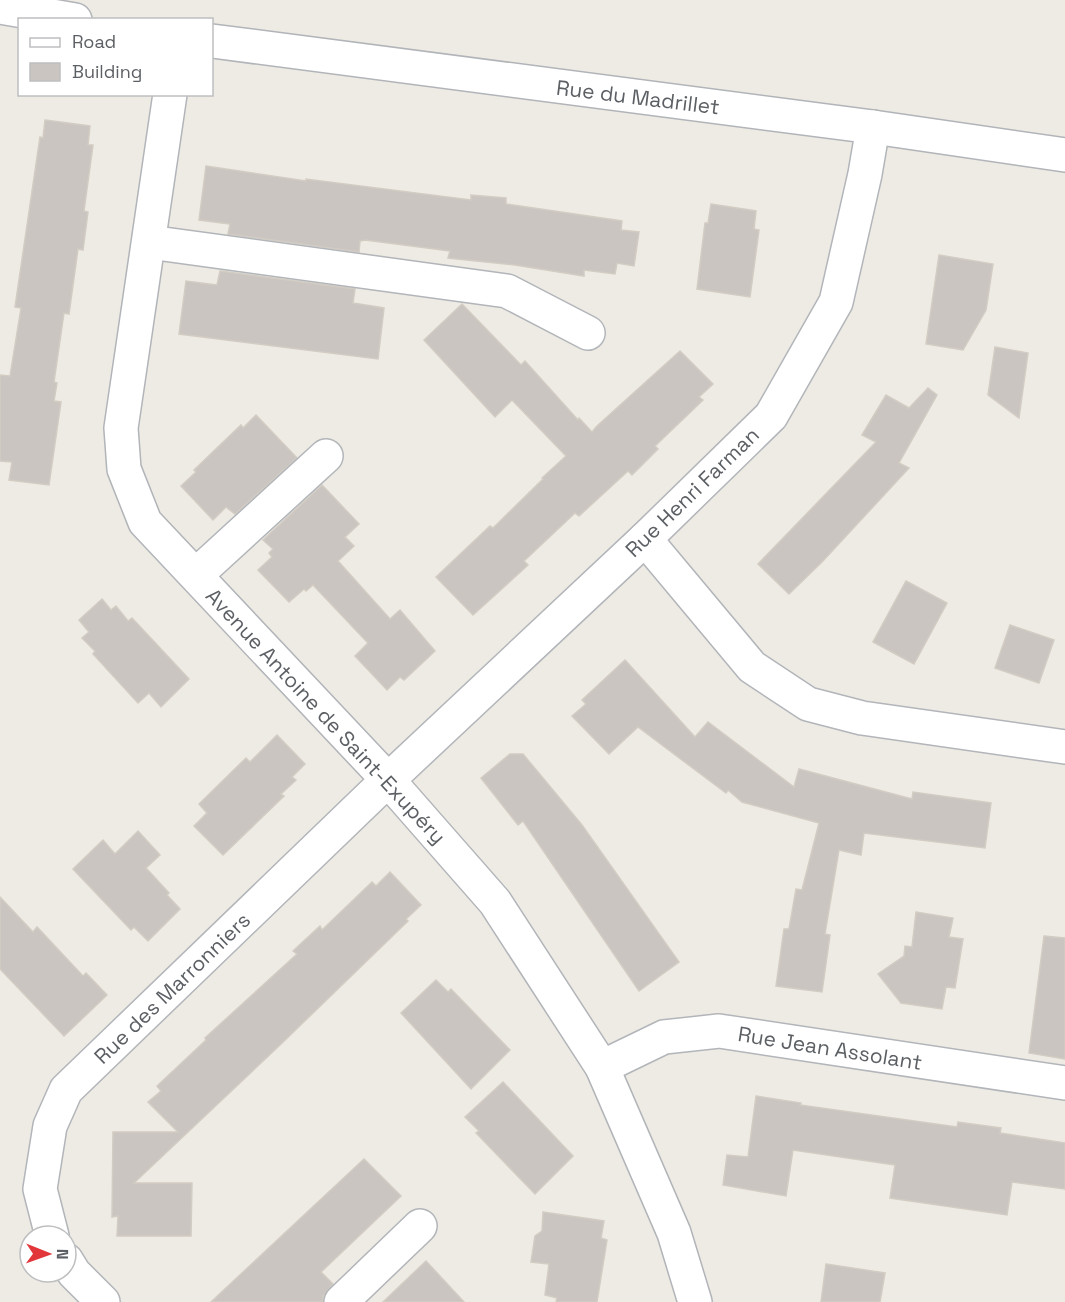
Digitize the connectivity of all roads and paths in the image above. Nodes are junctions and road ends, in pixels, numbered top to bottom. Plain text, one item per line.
1 (0, 7) edge
2 (63, 18) edge
3 (213, 41) edge
4 (170, 96) edge
5 (873, 127) junction
6 (1065, 155) edge
7 (149, 242) junction
8 (588, 333) dead end
9 (326, 456) dead end
10 (645, 539) junction
11 (196, 575) junction
12 (1065, 747) edge
13 (388, 780) junction
14 (602, 1067) junction
15 (1065, 1083) edge
16 (49, 1224) edge
17 (420, 1226) dead end
18 (78, 1278) edge
19 (103, 1302) edge
20 (341, 1302) edge
21 (695, 1302) edge

1 - 2 street
3 - 5 street, Rue du Madrillet
4 - 7 street, Avenue Antoine de Saint-Exupéry
5 - 6 street, Rue du Madrillet
5 - 10 street, Rue Henri Farman
7 - 8 street
7 - 11 street, Avenue Antoine de Saint-Exupéry
9 - 11 street
10 - 12 street
10 - 13 street, Rue Henri Farman
11 - 13 street, Avenue Antoine de Saint-Exupéry
13 - 14 street, Avenue Antoine de Saint-Exupéry
13 - 16 street, Rue des Marronniers
14 - 15 street, Rue Jean Assolant
14 - 21 street, Avenue Antoine de Saint-Exupéry
17 - 20 street
18 - 19 street

